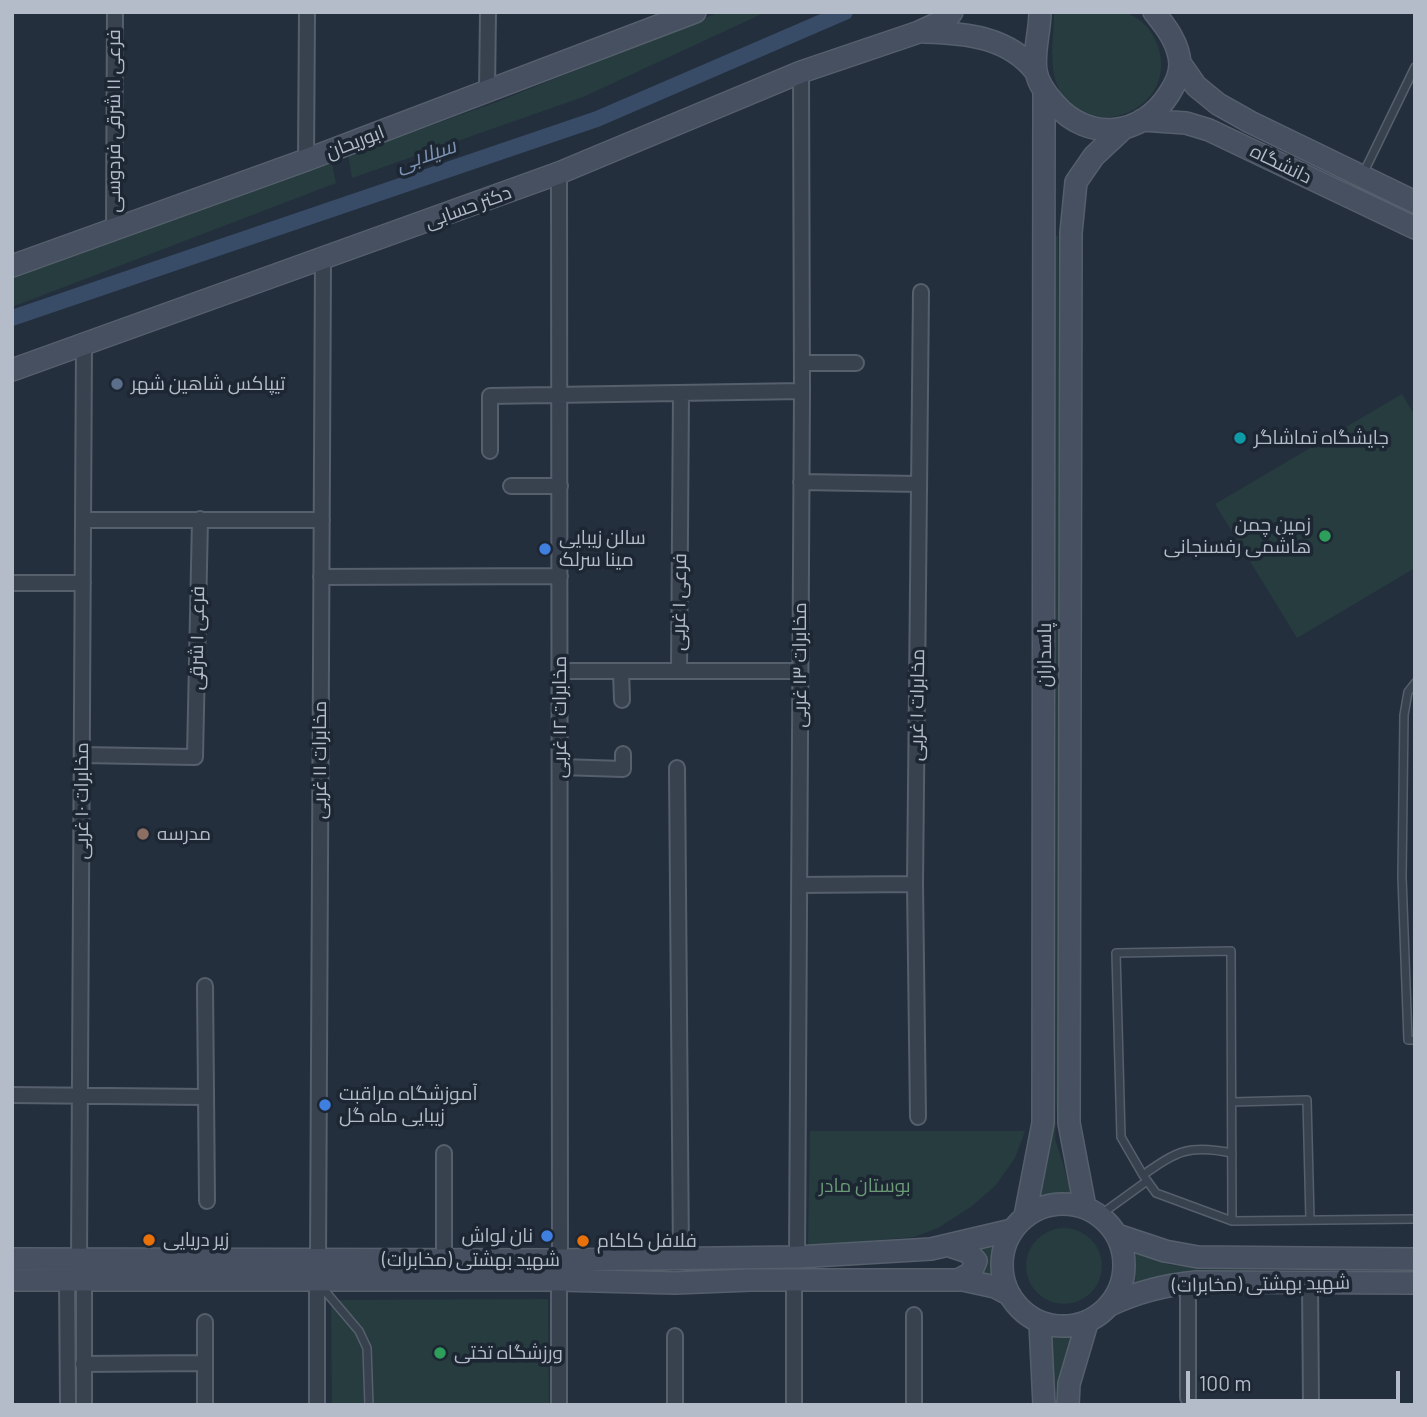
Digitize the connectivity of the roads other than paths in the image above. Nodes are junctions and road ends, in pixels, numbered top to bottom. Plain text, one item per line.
1 (115, 12) edge
2 (307, 12) edge
3 (488, 12) edge
4 (695, 12) edge
5 (952, 12) edge
6 (1040, 12) edge
7 (1154, 12) edge
8 (1177, 12) edge
9 (919, 32) junction
10 (1173, 37) junction
11 (1180, 63) junction
12 (1415, 67) edge
13 (801, 72) junction
14 (1040, 82) junction
15 (487, 91) junction
16 (1133, 124) junction
17 (306, 160) junction
18 (559, 173) junction
19 (1362, 178) junction
20 (1415, 202) edge
21 (1414, 226) edge
22 (114, 230) junction
23 (323, 260) junction
24 (12, 266) edge
25 (921, 292) dead end
26 (84, 343) junction
27 (802, 363) junction
28 (856, 363) dead end
29 (12, 370) edge
30 (802, 391) junction
31 (681, 393) junction
32 (560, 395) junction
33 (491, 451) dead end
34 (801, 482) junction
35 (919, 484) junction
36 (511, 486) dead end
37 (560, 486) junction
38 (200, 519) junction
39 (83, 520) junction
40 (322, 520) junction
41 (560, 576) junction
42 (321, 577) junction
43 (12, 583) edge
44 (83, 583) junction
45 (560, 671) junction
46 (621, 671) junction
47 (679, 671) junction
48 (800, 671) junction
49 (1415, 683) edge
50 (621, 700) dead end
51 (623, 754) dead end
52 (82, 755) junction
53 (560, 767) junction
54 (677, 768) dead end
55 (915, 884) junction
56 (799, 885) junction
57 (205, 986) dead end
58 (1415, 1040) edge
59 (12, 1095) edge
60 (80, 1096) junction
61 (206, 1097) junction
62 (1233, 1102) junction
63 (918, 1117) dead end
64 (444, 1153) dead end
65 (1232, 1153) junction
66 (1145, 1178) junction
67 (207, 1201) dead end
68 (1092, 1211) junction
69 (1310, 1219) junction
70 (1415, 1219) edge
71 (1232, 1221) junction
72 (1019, 1223) junction
73 (1117, 1235) junction
74 (950, 1246) junction
75 (797, 1257) junction
76 (12, 1259) edge
77 (79, 1259) junction
78 (681, 1259) junction
79 (1415, 1259) edge
80 (317, 1270) junction
81 (443, 1270) junction
82 (560, 1270) junction
83 (12, 1280) edge
84 (76, 1280) junction
85 (958, 1280) junction
86 (794, 1281) junction
87 (1310, 1282) junction
88 (1188, 1283) junction
89 (1415, 1283) edge
90 (1010, 1295) junction
91 (1110, 1306) junction
92 (914, 1315) dead end
93 (205, 1322) dead end
94 (1040, 1323) junction
95 (1087, 1323) junction
96 (675, 1336) dead end
97 (205, 1363) junction
98 (83, 1364) junction
99 (1188, 1398) dead end
100 (68, 1405) edge
101 (84, 1405) edge
102 (205, 1405) edge
103 (317, 1405) edge
104 (369, 1405) edge
105 (559, 1405) edge
106 (675, 1405) edge
107 (794, 1405) edge
108 (914, 1405) edge
109 (1044, 1405) edge
110 (1068, 1405) edge
111 (1311, 1405) edge

1 - 22 street, فرعی ۱۱ شرقی فردوسی
2 - 17 street
3 - 15 street
4 - 15 main road, ابوریحان
5 - 9 main road
6 - 14 main road, پاسداران
7 - 10 main road
8 - 10 main road
9 - 13 main road, دکتر حسابی
9 - 14 main road, دانشگاه
10 - 11 main road
11 - 16 main road, پاسداران
11 - 19 main road, دانشگاه
12 - 19 lane
13 - 18 main road, دکتر حسابی
13 - 27 street, مخابرات ۱۳ غربی
14 - 16 main road, دانشگاه
14 - 72 main road, پاسداران
15 - 17 main road, ابوریحان
16 - 21 main road, دانشگاه
16 - 68 main road, پاسداران
17 - 22 main road, ابوریحان
18 - 23 main road, دکتر حسابی
18 - 32 street, مخابرات ۱۲ غربی
19 - 20 main road, دانشگاه
22 - 24 main road, ابوریحان
23 - 26 main road, دکتر حسابی
23 - 40 street, مخابرات ۱۱ غربی
25 - 35 street, مخابرات ۱ غربی
26 - 29 main road, دکتر حسابی
26 - 39 street, مخابرات ۱۰ غربی
27 - 28 street
27 - 30 street, مخابرات ۱۳ غربی
30 - 31 street
30 - 34 street, مخابرات ۱۳ غربی
31 - 32 street
31 - 47 street, فرعی ۱ غربی
32 - 33 street
32 - 37 street, مخابرات ۱۲ غربی
34 - 35 street
34 - 48 street, مخابرات ۱۳ غربی
35 - 55 street, مخابرات ۱ غربی
36 - 37 street
37 - 41 street, مخابرات ۱۲ غربی
38 - 39 street
38 - 40 street
38 - 52 street, فرعی ۱ شرقی
39 - 44 street, مخابرات ۱۰ غربی
40 - 42 street, مخابرات ۱۱ غربی
41 - 42 street
41 - 45 street, مخابرات ۱۲ غربی
42 - 80 street, مخابرات ۱۱ غربی
43 - 44 street
44 - 52 street, مخابرات ۱۰ غربی
45 - 46 street
45 - 53 street, مخابرات ۱۲ غربی
46 - 47 street
46 - 50 street
47 - 48 street
48 - 56 street, مخابرات ۱۳ غربی
49 - 58 lane
51 - 53 street
52 - 60 street, مخابرات ۱۰ غربی
53 - 82 street, مخابرات ۱۲ غربی
54 - 78 street
55 - 56 street
55 - 63 street, مخابرات ۱ غربی
56 - 75 street, مخابرات ۱۳ غربی
57 - 61 street
59 - 60 street
60 - 61 street
60 - 77 street, مخابرات ۱۰ غربی
61 - 67 street
62 - 65 lane
62 - 66 lane
62 - 69 lane
64 - 81 street
65 - 66 lane
65 - 71 lane
66 - 68 lane
66 - 71 lane
68 - 72 main road
68 - 73 main road
69 - 70 lane
69 - 71 lane
72 - 74 main road, شهید بهشتی (مخابرات)
72 - 90 main road
73 - 79 main road, شهید بهشتی (مخابرات)
73 - 91 main road
74 - 75 main road, شهید بهشتی (مخابرات)
74 - 85 main road
75 - 78 main road, شهید بهشتی (مخابرات)
76 - 77 main road, شهید بهشتی (مخابرات)
77 - 80 main road, شهید بهشتی (مخابرات)
78 - 82 main road, شهید بهشتی (مخابرات)
80 - 81 main road, شهید بهشتی (مخابرات)
80 - 84 main road, شهید بهشتی (مخابرات)
80 - 103 street, مخابرات ۱۱ غربی
80 - 104 lane
81 - 82 main road, شهید بهشتی (مخابرات)
82 - 86 main road, شهید بهشتی (مخابرات)
82 - 105 street, مخابرات ۱۲ غربی
83 - 84 main road, شهید بهشتی (مخابرات)
84 - 98 street
84 - 100 street
85 - 86 main road, شهید بهشتی (مخابرات)
85 - 90 main road, شهید بهشتی (مخابرات)
86 - 107 street
87 - 88 main road, شهید بهشتی (مخابرات)
87 - 89 main road, شهید بهشتی (مخابرات)
87 - 111 street
88 - 91 main road, شهید بهشتی (مخابرات)
88 - 99 street
90 - 94 main road
91 - 95 main road
92 - 108 street
93 - 97 street
94 - 95 main road
94 - 109 main road
95 - 110 main road
96 - 106 street
97 - 98 street
97 - 102 street
98 - 101 street

